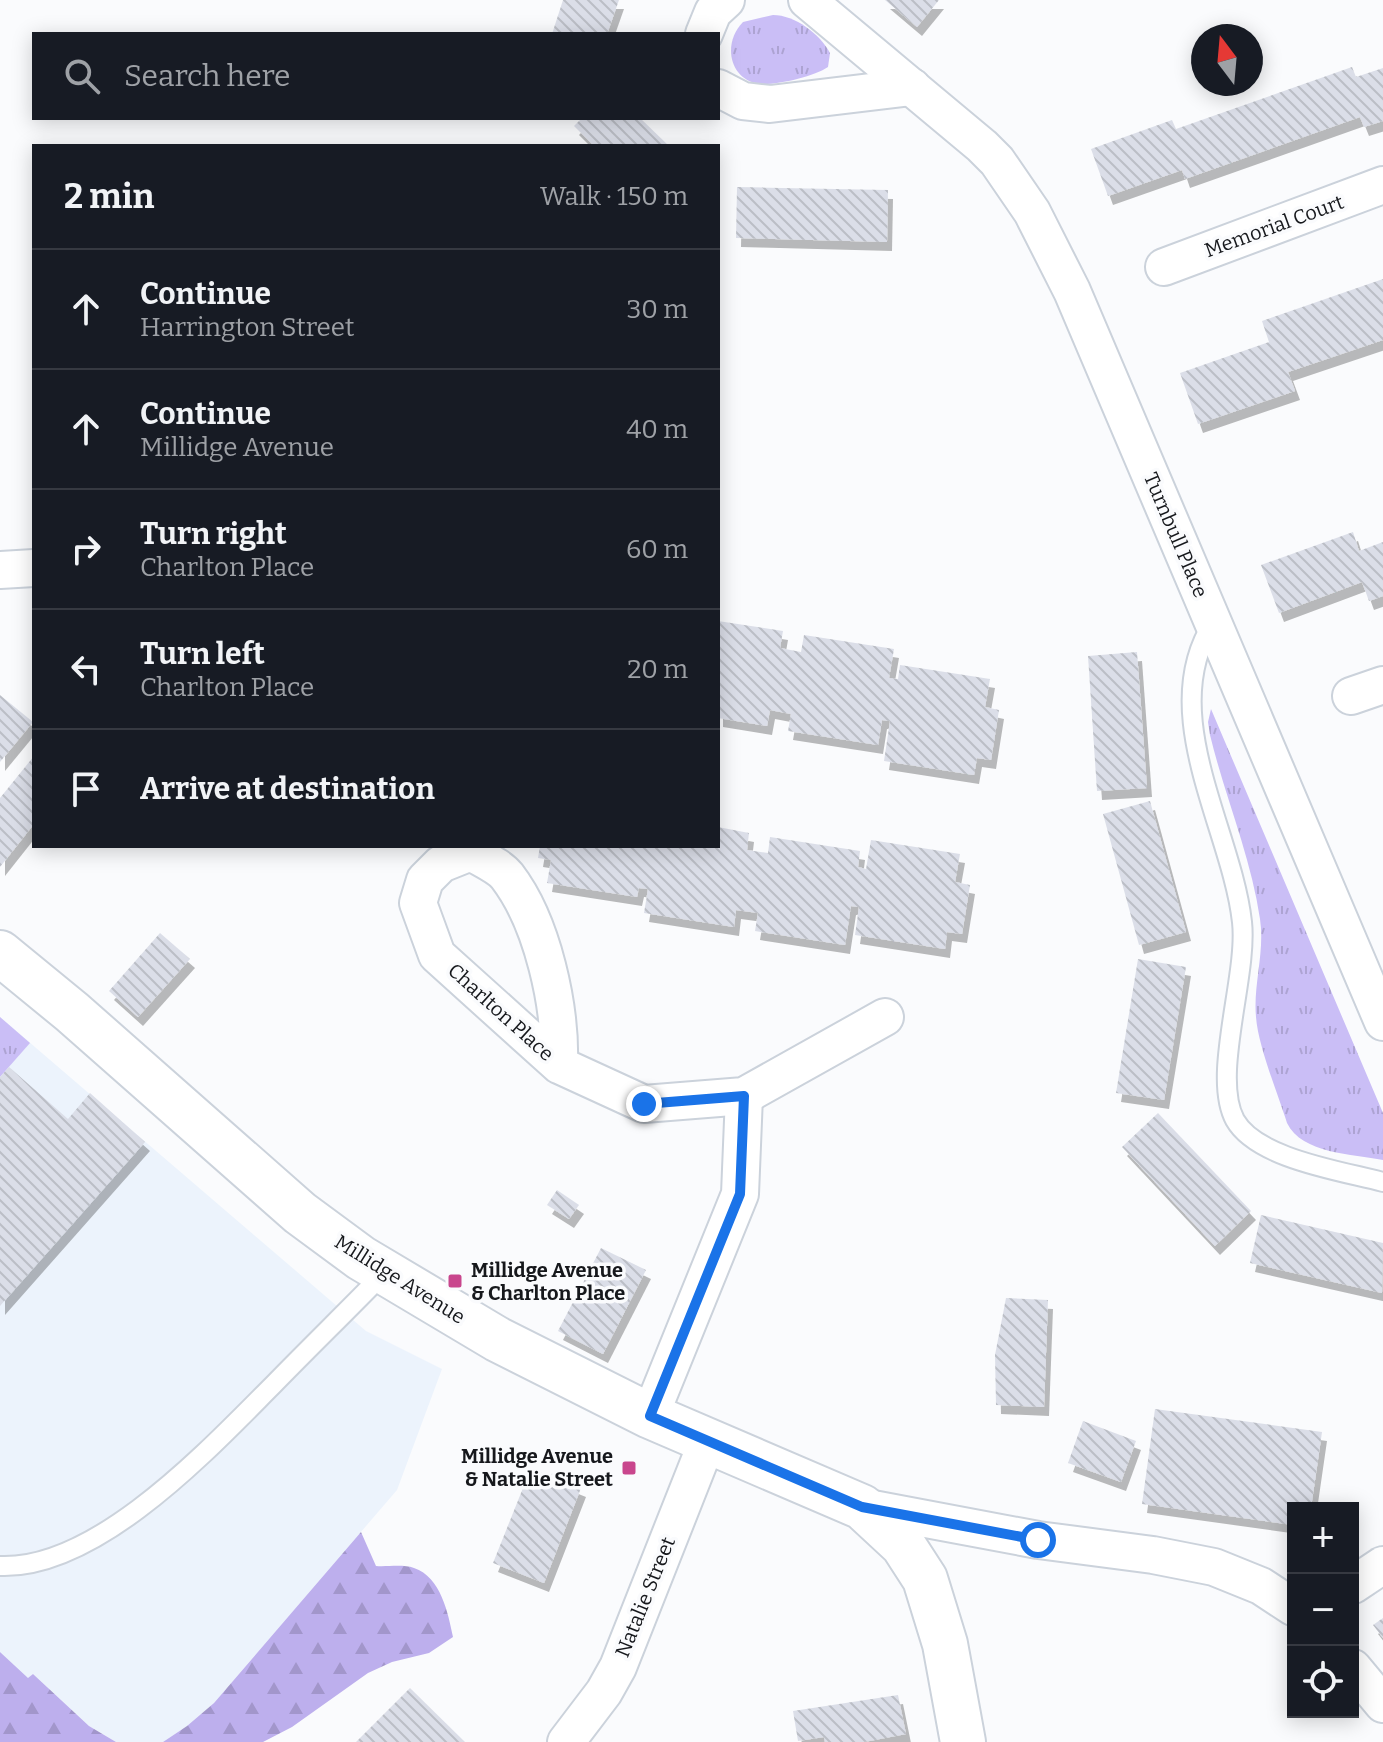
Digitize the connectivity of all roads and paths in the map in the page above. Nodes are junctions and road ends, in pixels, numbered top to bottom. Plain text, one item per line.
1 (726, 0) edge
2 (807, 0) edge
3 (705, 32) edge
4 (912, 87) junction
5 (720, 89) edge
6 (1383, 185) edge
7 (1164, 267) dead end
8 (32, 568) edge
9 (0, 570) edge
10 (1213, 623) junction
11 (0, 953) edge
12 (885, 1017) dead end
13 (1383, 1022) edge
14 (559, 1065) junction
15 (744, 1096) junction
16 (1383, 1182) edge
17 (385, 1272) junction
18 (650, 1416) junction
19 (707, 1442) junction
20 (862, 1507) junction
21 (1383, 1565) edge
22 (0, 1566) edge
23 (1359, 1581) edge
24 (1287, 1603) edge
25 (1359, 1675) edge
26 (1383, 1704) edge
27 (566, 1742) edge
28 (963, 1742) edge

1 - 3 street
2 - 4 street, Turnbull Place
4 - 5 street
4 - 10 street, Turnbull Place
6 - 7 street, Memorial Court
8 - 9 street
10 - 13 street, Turnbull Place
10 - 16 lane
11 - 17 street, Millidge Avenue
12 - 15 street, Charlton Place
14 - 14 street, Charlton Place
14 - 15 street, Charlton Place
15 - 18 street
17 - 18 street, Millidge Avenue
17 - 22 lane
18 - 19 street, Millidge Avenue
19 - 20 street, Millidge Avenue
19 - 27 street, Natalie Street
20 - 24 street
20 - 28 street
21 - 23 street
25 - 26 street

